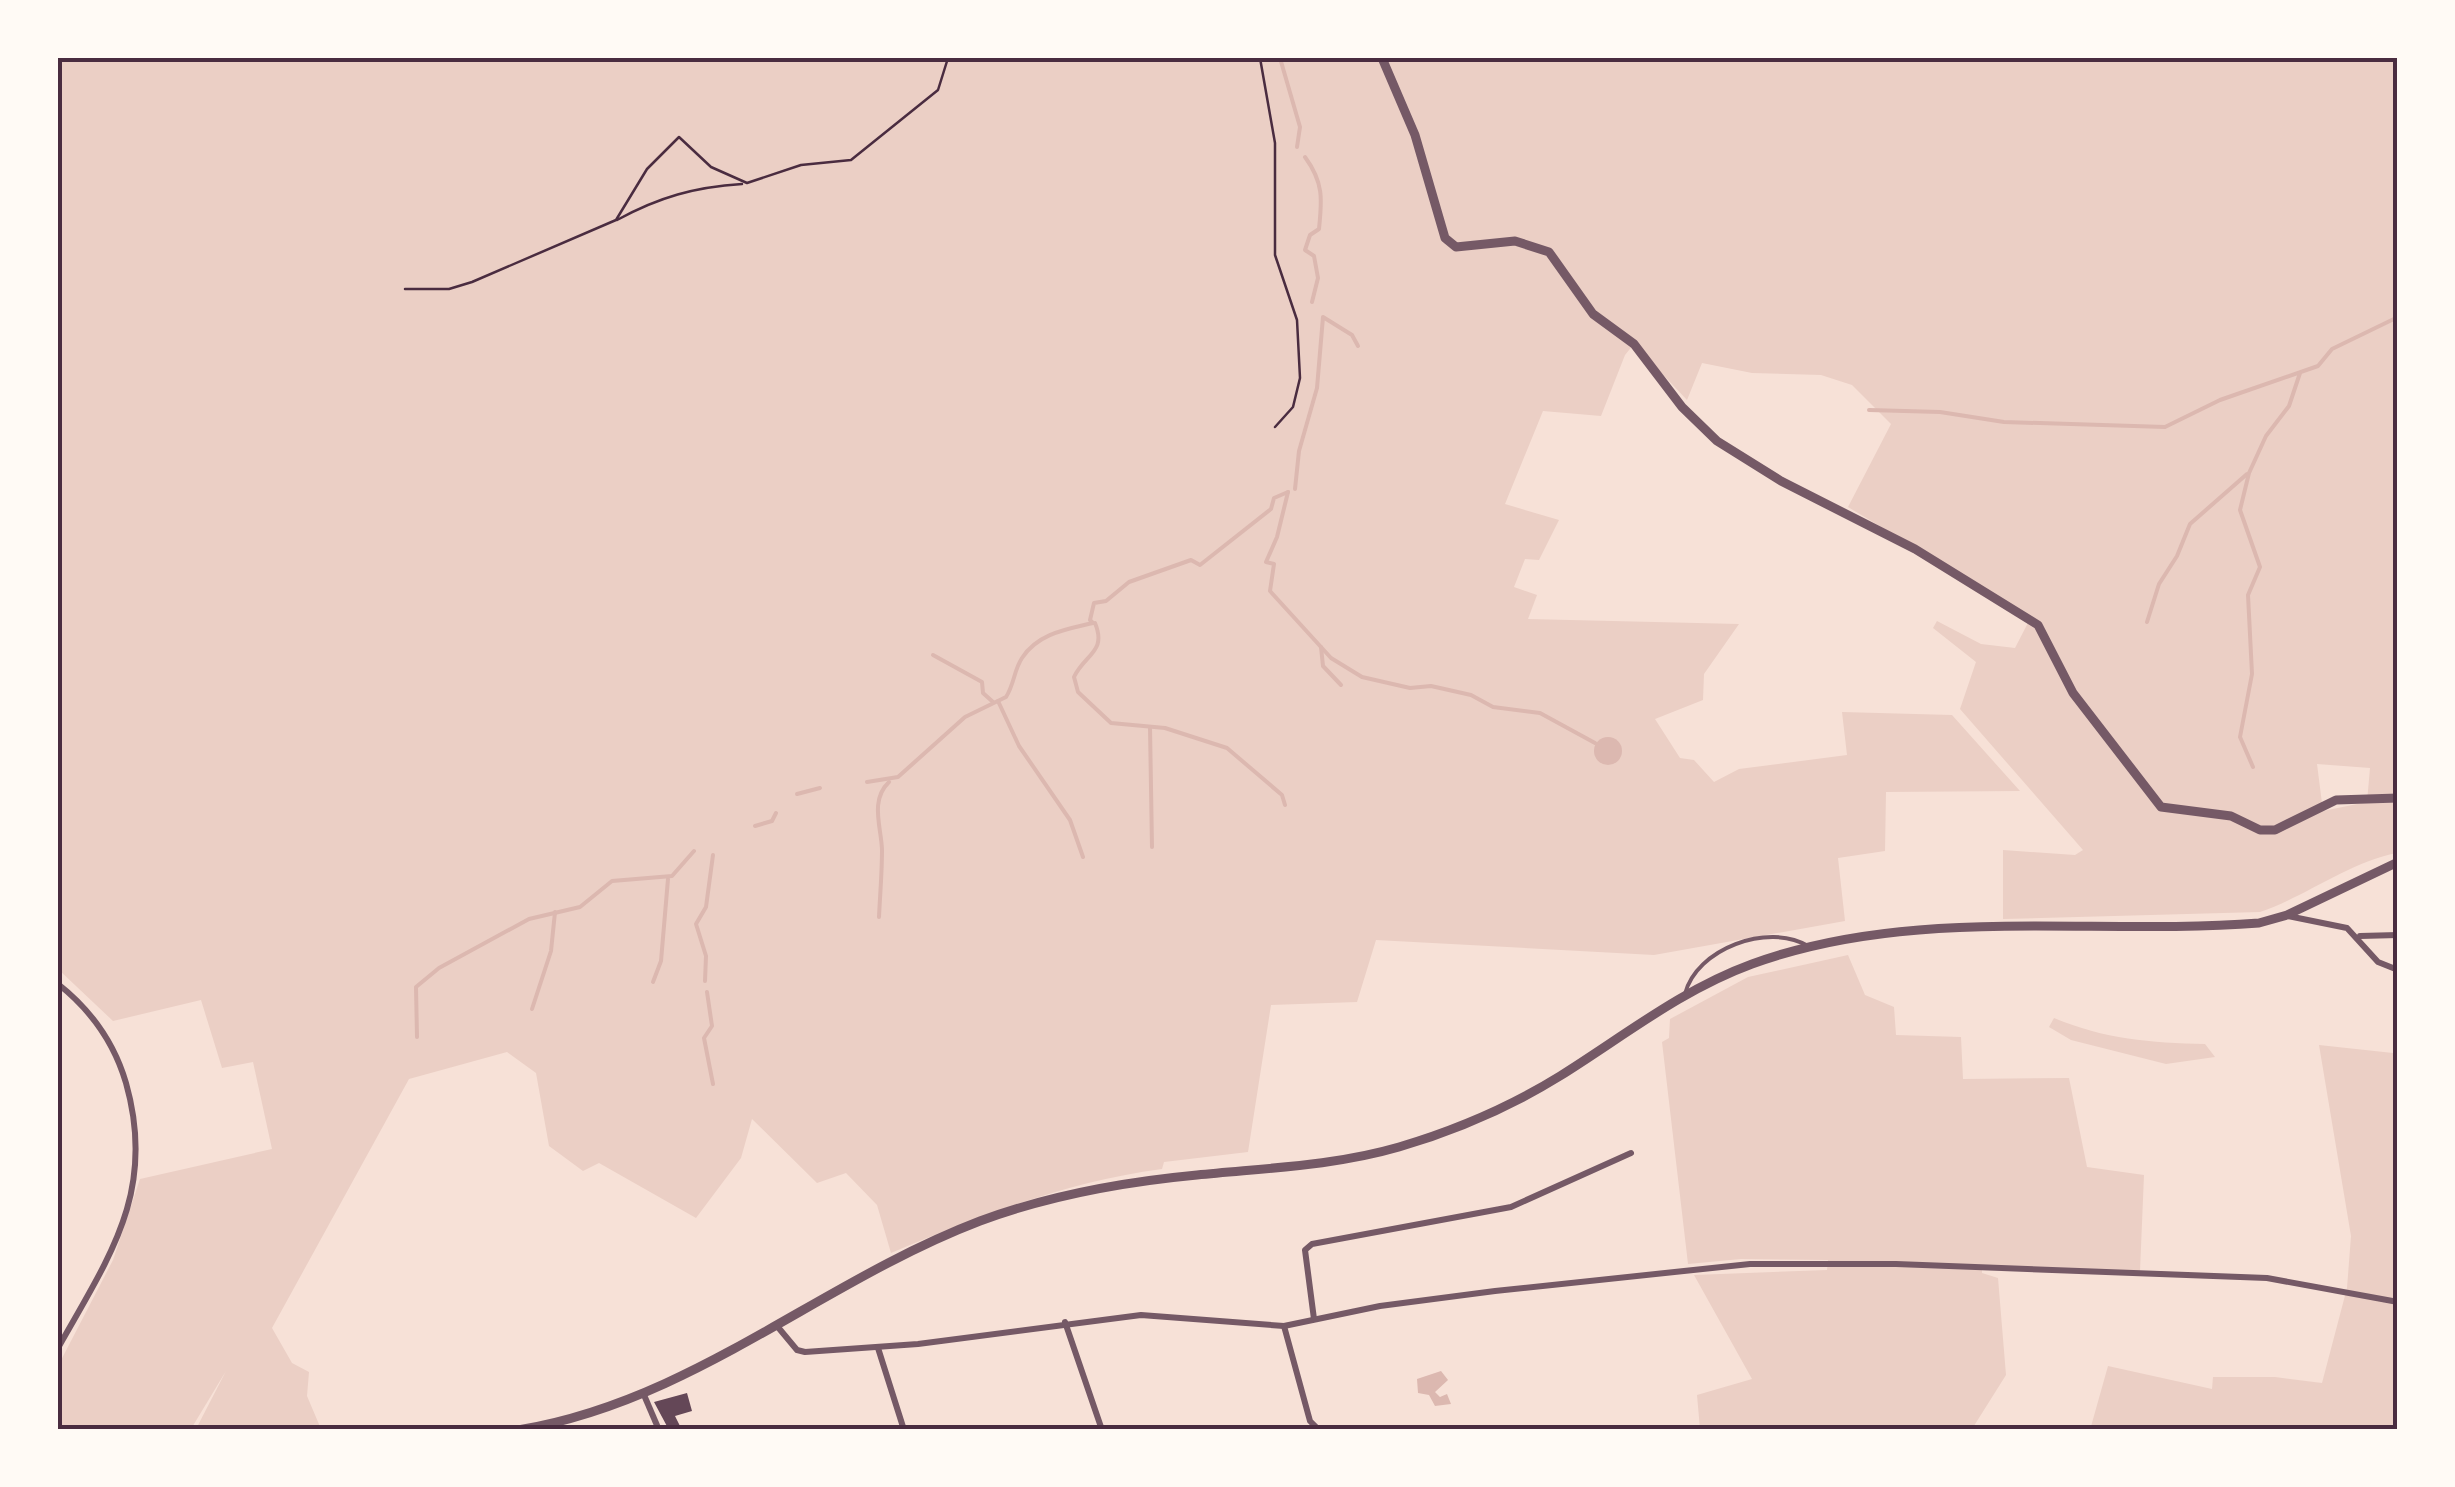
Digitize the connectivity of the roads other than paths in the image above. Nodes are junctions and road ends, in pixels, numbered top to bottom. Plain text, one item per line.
1 (1382, 58) edge
2 (2398, 798) edge
3 (2398, 862) edge
4 (2286, 915) junction
5 (2358, 934) junction
6 (2398, 935) edge
7 (1808, 946) junction
8 (2398, 970) edge
9 (58, 984) edge
10 (1685, 994) junction
11 (1631, 1153) dead end
12 (2398, 1302) edge
13 (1314, 1319) junction
14 (1066, 1322) junction
15 (777, 1326) junction
16 (1284, 1326) junction
17 (58, 1348) edge
18 (878, 1348) junction
19 (644, 1394) junction
20 (1310, 1421) junction
21 (518, 1430) edge
22 (659, 1430) edge
23 (904, 1430) edge
24 (1102, 1430) edge
25 (1306, 1430) edge
26 (1318, 1430) edge

1 - 2 street
3 - 4 street
4 - 5 street
4 - 7 street
5 - 6 street
5 - 8 street
7 - 10 street
7 - 10 lane
9 - 17 street
10 - 15 street
11 - 13 street
12 - 13 street
13 - 16 street
14 - 16 street
14 - 18 street
14 - 24 street
15 - 18 street
15 - 19 street
16 - 20 street
18 - 23 street
19 - 21 street
19 - 22 street
20 - 25 street
20 - 26 street

